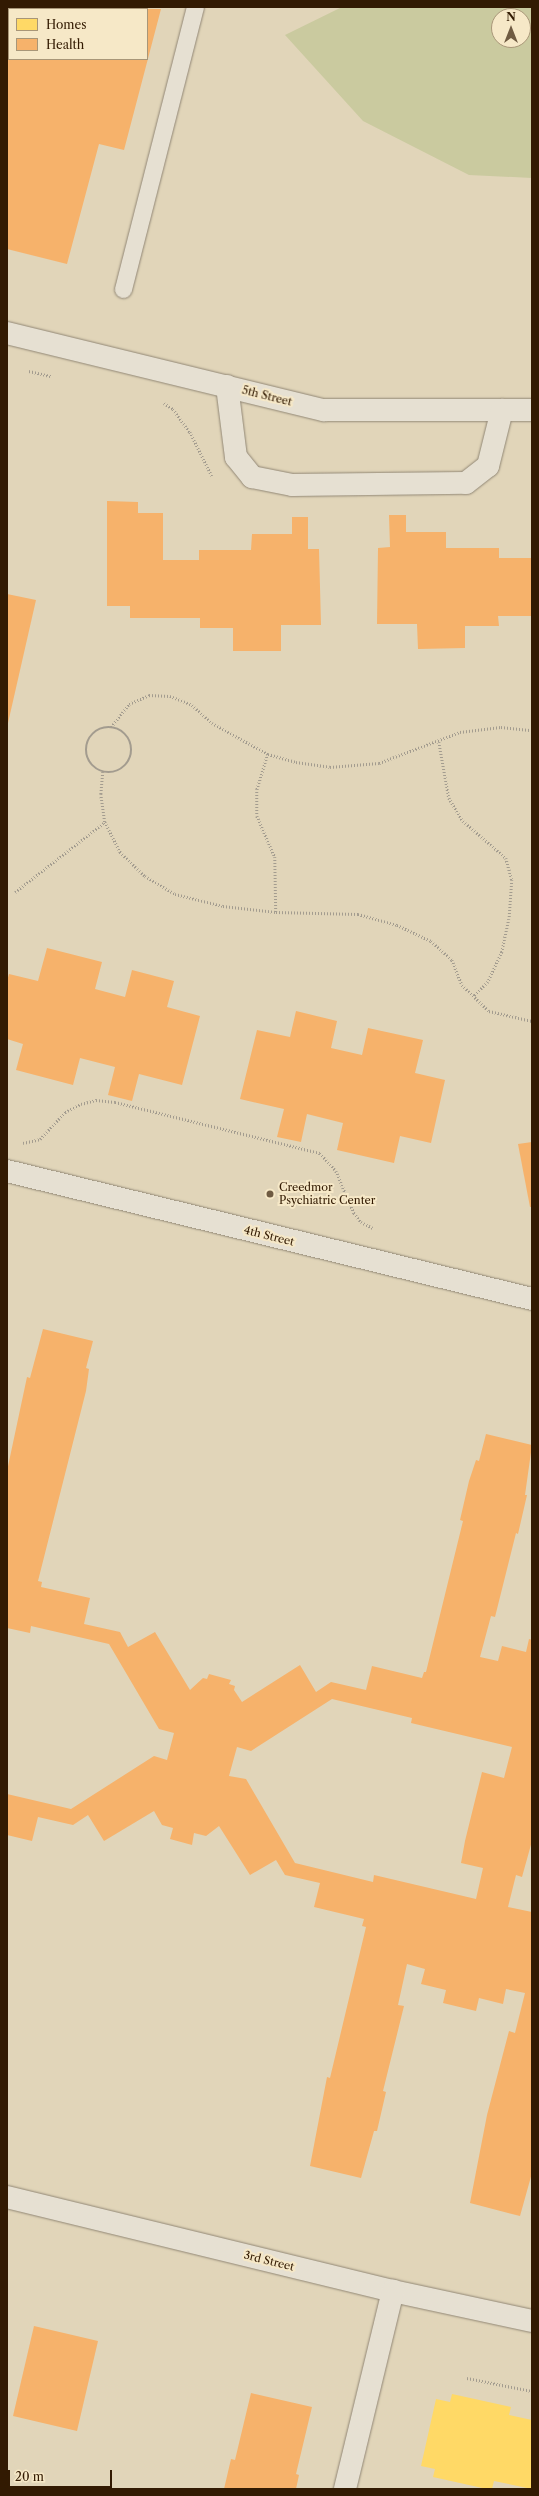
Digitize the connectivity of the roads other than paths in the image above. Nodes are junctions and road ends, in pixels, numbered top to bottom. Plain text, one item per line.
1 (195, 7) edge
2 (122, 288) dead end
3 (7, 333) edge
4 (227, 386) junction
5 (502, 410) junction
6 (532, 410) edge
7 (7, 1172) edge
8 (532, 1299) edge
9 (7, 2197) edge
10 (393, 2291) junction
11 (532, 2321) edge
12 (345, 2489) edge

1 - 2 lane
3 - 4 street, 5th Street
4 - 5 street, 5th Street
4 - 5 street
5 - 6 street, 5th Street
7 - 8 street, 4th Street
9 - 10 street, 3rd Street
10 - 11 street, 3rd Street
10 - 12 street

